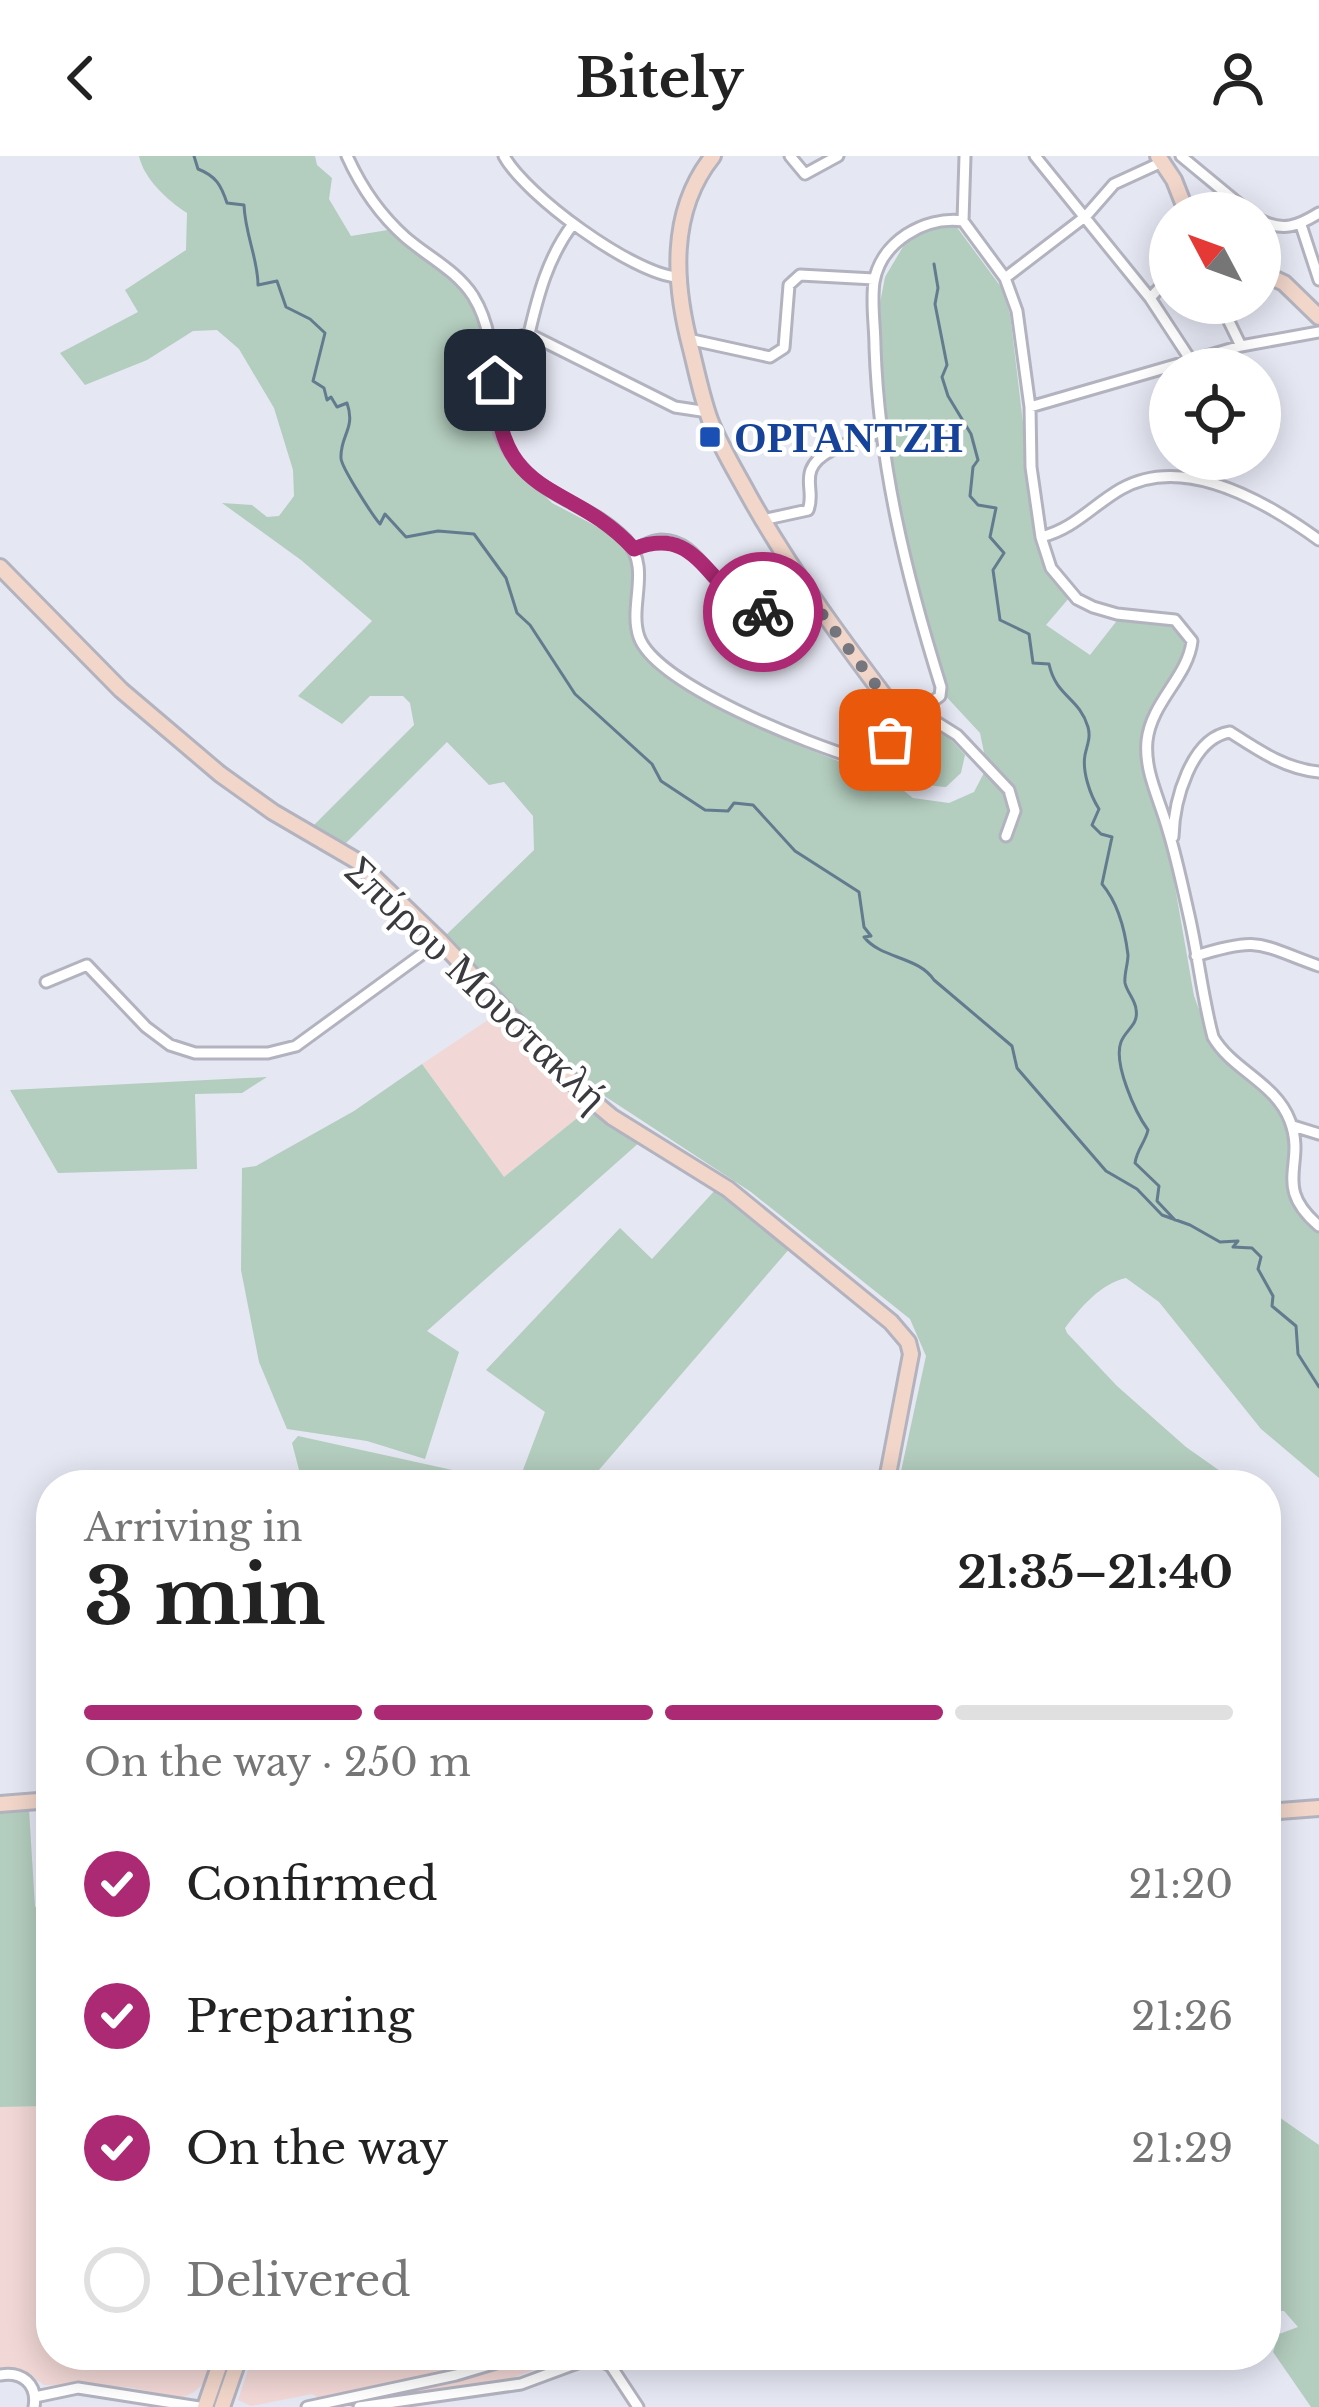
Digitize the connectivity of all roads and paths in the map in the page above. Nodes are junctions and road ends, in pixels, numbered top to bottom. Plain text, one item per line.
1 (347, 156) edge
2 (505, 156) edge
3 (713, 156) edge
4 (790, 156) edge
5 (838, 156) edge
6 (965, 156) edge
7 (1035, 156) edge
8 (1181, 156) edge
9 (1160, 159) edge
10 (1176, 192) edge
11 (1225, 192) edge
12 (1319, 213) edge
13 (1086, 216) junction
14 (963, 220) junction
15 (573, 224) junction
16 (1300, 225) junction
17 (1281, 226) edge
18 (676, 278) junction
19 (1005, 278) junction
20 (874, 279) junction
21 (1319, 280) edge
22 (1281, 282) edge
23 (1149, 297) edge
24 (1319, 316) edge
25 (1230, 324) edge
26 (1319, 332) edge
27 (529, 334) junction
28 (688, 339) junction
29 (492, 343) junction
30 (1241, 346) junction
31 (1233, 348) edge
32 (1149, 371) edge
33 (1030, 407) junction
34 (708, 412) junction
35 (881, 431) junction
36 (762, 520) junction
37 (1042, 537) junction
38 (1319, 540) edge
39 (634, 549) junction
40 (0, 567) edge
41 (816, 606) junction
42 (919, 711) junction
43 (904, 722) junction
44 (1319, 772) edge
45 (1006, 836) dead end
46 (1173, 854) junction
47 (440, 941) junction
48 (1196, 956) junction
49 (1319, 965) edge
50 (46, 982) dead end
51 (1293, 1126) junction
52 (1319, 1134) edge
53 (1319, 1226) edge
54 (889, 1470) edge
55 (36, 1801) edge
56 (0, 1804) edge
57 (1319, 1808) edge
58 (1281, 1811) edge
59 (217, 2370) edge
60 (236, 2370) edge
61 (473, 2370) edge
62 (559, 2370) edge
63 (614, 2370) edge
64 (0, 2375) edge
65 (134, 2396) junction
66 (34, 2402) edge
67 (228, 2406) edge
68 (157, 2407) edge
69 (202, 2407) edge
70 (307, 2407) edge
71 (359, 2407) edge
72 (638, 2407) edge

1 - 29 street
2 - 15 street
3 - 18 street
4 - 5 street
6 - 14 street
7 - 13 street
8 - 11 street
9 - 10 street
9 - 13 street
12 - 16 street
13 - 19 street
13 - 23 street
14 - 19 street
14 - 20 street
15 - 18 street
15 - 27 street
16 - 17 street
16 - 21 street
18 - 28 street
19 - 33 street
20 - 28 street
20 - 35 street
22 - 24 street
25 - 30 street
26 - 30 street
27 - 29 street
27 - 34 street
28 - 34 street
29 - 39 street
30 - 31 street
32 - 33 street
33 - 37 street
34 - 36 street
35 - 36 street
35 - 42 street
36 - 41 street
37 - 38 street
37 - 46 street
39 - 41 street
39 - 43 street
40 - 47 street, Σπύρου Μουστακλή
41 - 43 street
42 - 43 street
42 - 45 street
44 - 46 street
46 - 48 street
47 - 50 street
47 - 54 street, Σπύρου Μουστακλή
48 - 49 street
48 - 51 street
51 - 52 street
51 - 53 street
55 - 56 street
57 - 58 street
59 - 69 street
60 - 67 street
61 - 70 street
62 - 71 street
63 - 72 street
64 - 66 street
65 - 66 street
65 - 68 street
65 - 69 street

